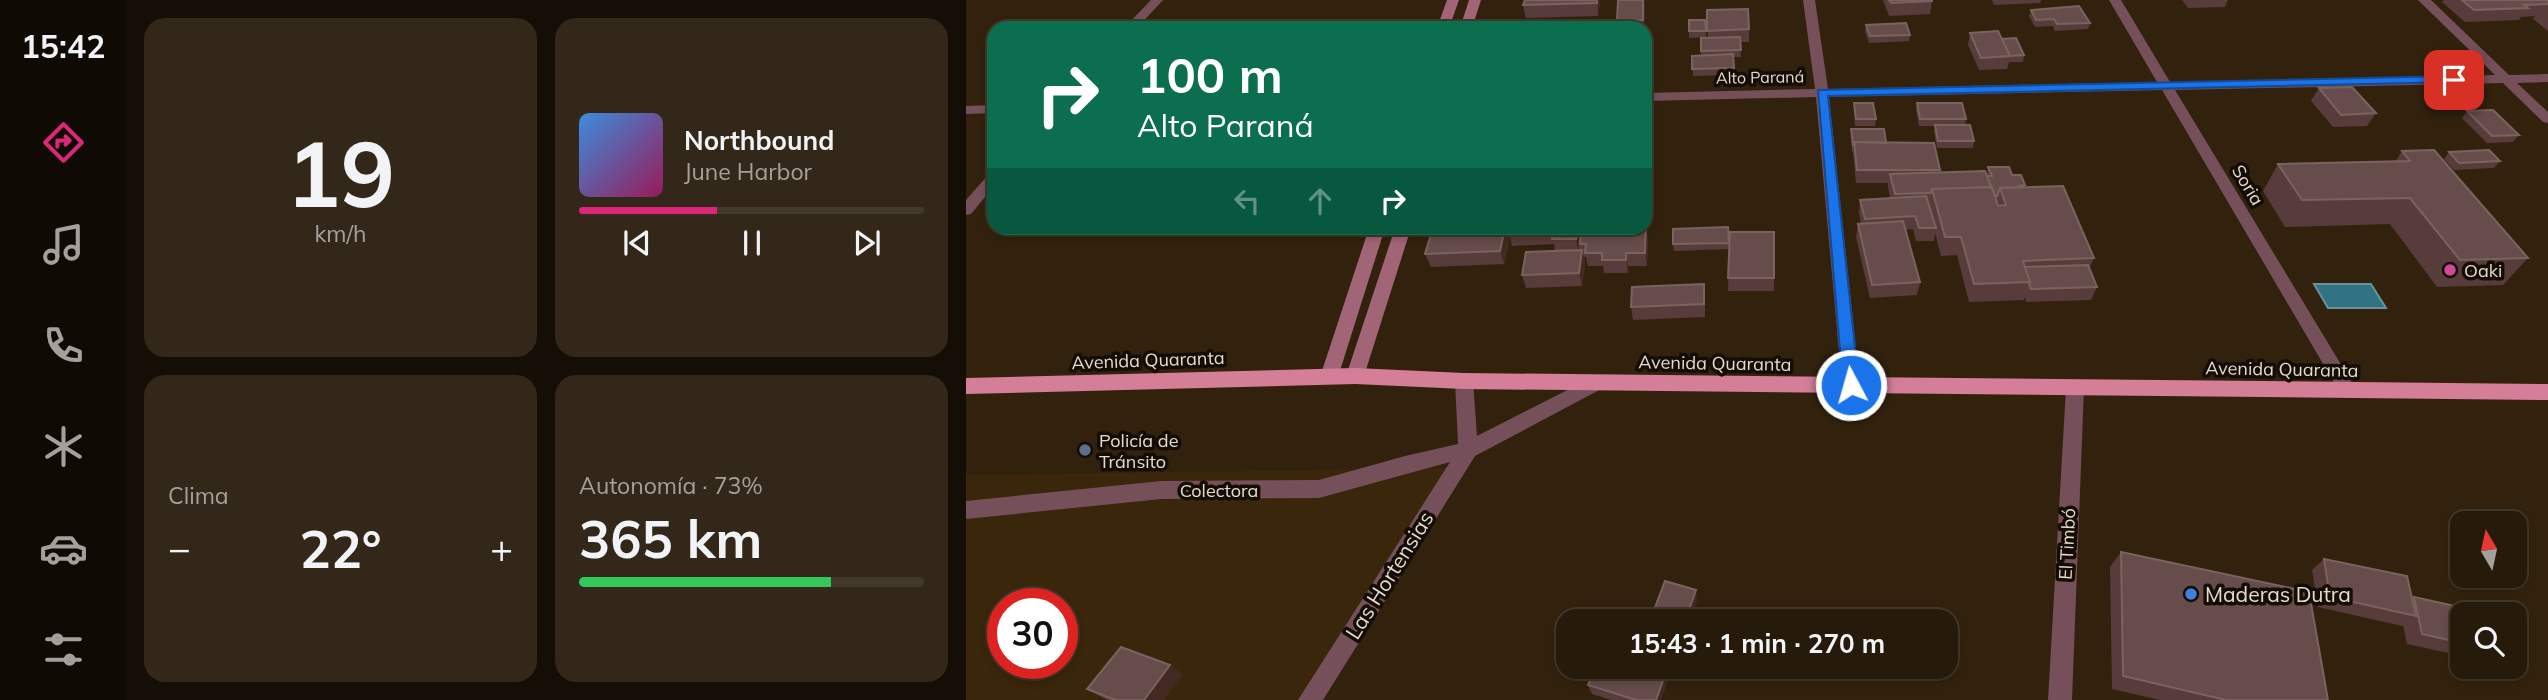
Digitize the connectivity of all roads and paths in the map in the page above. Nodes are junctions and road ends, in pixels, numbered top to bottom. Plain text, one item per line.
1 (1157, 0) edge
2 (1453, 0) edge
3 (1475, 0) edge
4 (1809, 0) edge
5 (2115, 0) edge
6 (2424, 0) edge
7 (1137, 21) edge
8 (1446, 21) edge
9 (1468, 21) edge
10 (2548, 78) edge
11 (2506, 79) junction
12 (2166, 86) junction
13 (1822, 93) junction
14 (1652, 97) edge
15 (987, 109) edge
16 (966, 110) edge
17 (2548, 119) edge
18 (987, 185) edge
19 (966, 210) edge
20 (1375, 235) edge
21 (1402, 235) edge
22 (1355, 376) junction
23 (1329, 377) junction
24 (1464, 382) junction
25 (1597, 383) junction
26 (1851, 385) junction
27 (966, 386) edge
28 (2075, 388) junction
29 (2348, 391) junction
30 (2548, 393) edge
31 (1468, 450) junction
32 (966, 510) edge
33 (1310, 700) edge
34 (2060, 700) edge

1 - 7 street
2 - 8 main road
3 - 9 main road
4 - 13 street
5 - 12 street, Soria
6 - 11 street
10 - 11 street, Alto Paraná
11 - 12 street, Alto Paraná
11 - 17 street
12 - 13 street, Alto Paraná
12 - 29 street, Soria
13 - 14 street, Alto Paraná
13 - 26 street
15 - 16 street
18 - 19 street
20 - 23 main road
21 - 22 main road
22 - 23 highway, Avenida Quaranta
22 - 24 highway, Avenida Quaranta
23 - 27 highway, Avenida Quaranta
24 - 25 highway, Avenida Quaranta
24 - 31 street
25 - 26 highway, Avenida Quaranta
25 - 31 street
26 - 28 highway, Avenida Quaranta
28 - 29 highway, Avenida Quaranta
28 - 34 street, El Timbó
29 - 30 highway, Avenida Quaranta
31 - 32 street, Colectora
31 - 33 street, Las Hortensias

